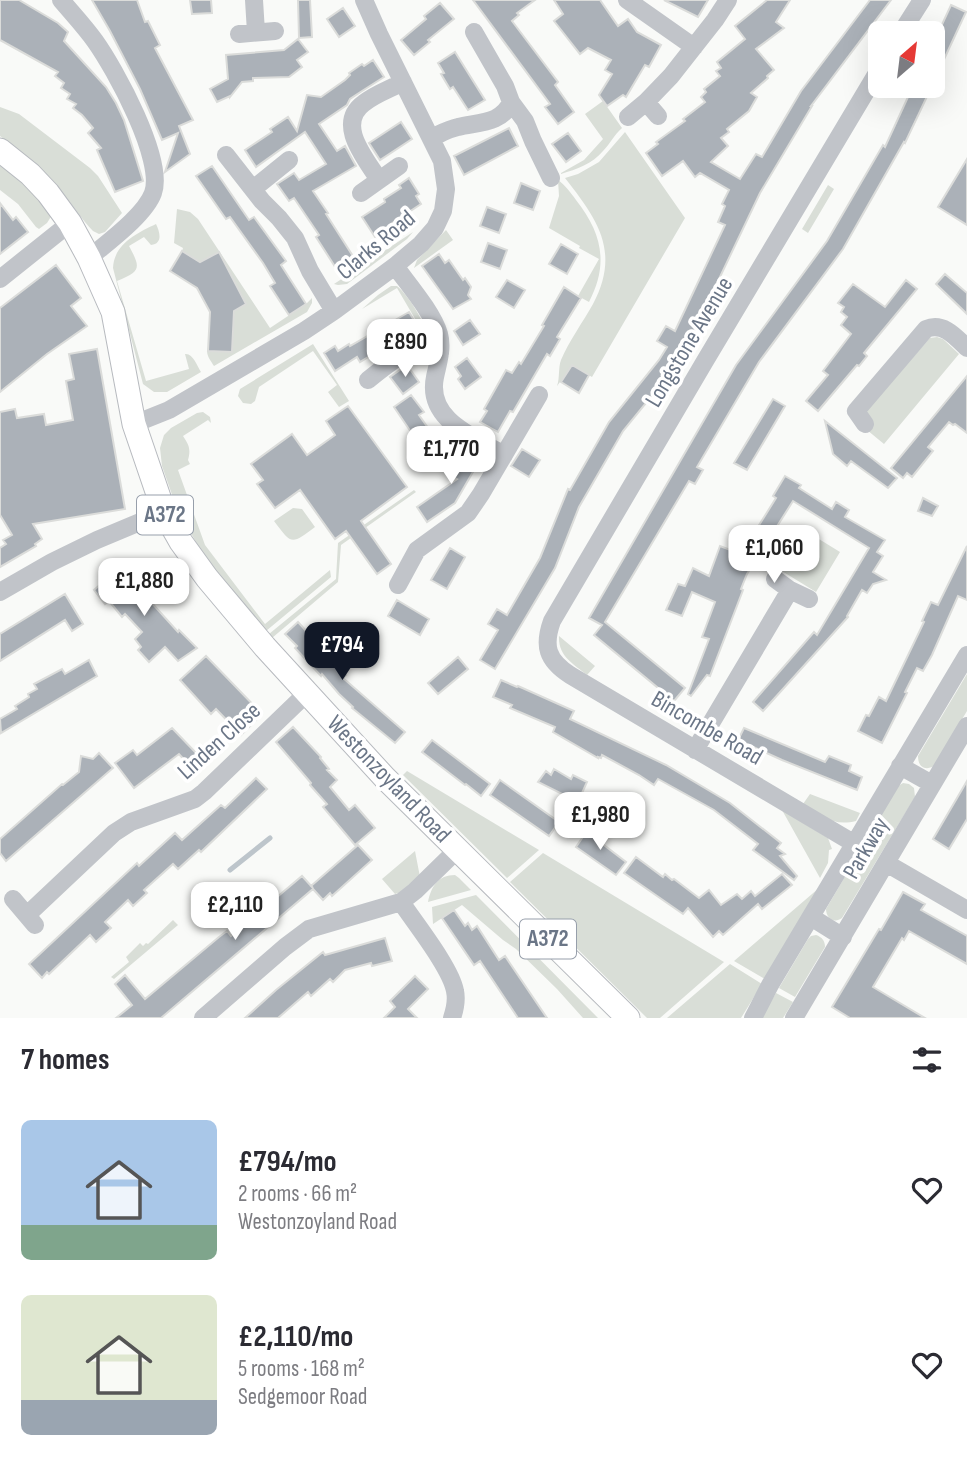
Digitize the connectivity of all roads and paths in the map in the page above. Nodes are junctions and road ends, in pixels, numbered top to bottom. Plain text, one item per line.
1 (61, 0) edge
2 (254, 0) edge
3 (364, 0) edge
4 (627, 0) edge
5 (728, 0) edge
6 (922, 0) edge
7 (909, 21) edge
8 (275, 31) dead end
9 (474, 32) dead end
10 (694, 47) junction
11 (403, 82) junction
12 (868, 88) edge
13 (511, 102) junction
14 (646, 102) junction
15 (658, 116) dead end
16 (628, 117) dead end
17 (431, 138) junction
18 (0, 150) edge
19 (226, 155) dead end
20 (289, 160) dead end
21 (399, 166) dead end
22 (551, 178) dead end
23 (379, 180) junction
24 (253, 189) junction
25 (361, 193) dead end
26 (70, 223) junction
27 (89, 258) junction
28 (395, 266) junction
29 (0, 279) edge
30 (334, 311) junction
31 (967, 348) edge
32 (440, 353) junction
33 (368, 380) dead end
34 (539, 395) dead end
35 (134, 424) junction
36 (865, 424) dead end
37 (504, 455) junction
38 (164, 512) junction
39 (775, 579) dead end
40 (398, 585) dead end
41 (790, 590) junction
42 (0, 592) edge
43 (808, 599) dead end
44 (546, 643) joint
45 (967, 655) edge
46 (306, 693) junction
47 (967, 726) edge
48 (695, 750) junction
49 (900, 766) junction
50 (932, 784) junction
51 (855, 844) junction
52 (458, 849) junction
53 (886, 863) junction
54 (13, 899) dead end
55 (401, 902) junction
56 (967, 910) edge
57 (811, 917) junction
58 (843, 937) junction
59 (203, 1018) edge
60 (452, 1018) edge
61 (628, 1018) edge
62 (753, 1018) edge
63 (794, 1018) edge

1 - 27 street
2 - 8 street
3 - 11 street, Clarks Road
4 - 10 street
5 - 10 street
6 - 7 street
9 - 13 street
10 - 14 street
11 - 17 street, Clarks Road
11 - 23 street
12 - 44 street, Longstone Avenue
13 - 17 street
13 - 22 street
14 - 15 street
14 - 16 street
17 - 28 street, Clarks Road
18 - 26 main road, Westonzoyland Road / A372
19 - 24 street
20 - 24 street
21 - 23 street
23 - 25 street
24 - 30 street
26 - 27 main road, Westonzoyland Road / A372
26 - 29 street
27 - 35 main road, Westonzoyland Road / A372
28 - 30 street, Clarks Road
28 - 32 street
30 - 35 street, Clarks Road
31 - 36 street
32 - 33 street
32 - 37 street
34 - 37 street
35 - 38 main road, Westonzoyland Road / A372
37 - 40 street
38 - 42 street
38 - 46 main road, Westonzoyland Road / A372
39 - 41 street
41 - 43 street
41 - 48 street
44 - 48 street, Bincombe Road
45 - 49 street, Parkway
46 - 52 main road, Westonzoyland Road / A372
46 - 54 street, Linden Close
47 - 50 street, Parkway
48 - 51 street, Bincombe Road
49 - 50 street
49 - 51 street, Parkway
50 - 53 street, Parkway
51 - 57 street, Parkway
52 - 55 street
52 - 61 main road, Westonzoyland Road / A372
53 - 56 street
53 - 58 street, Parkway
55 - 59 street
55 - 60 street
57 - 58 street
57 - 62 street, Parkway
58 - 63 street, Parkway

